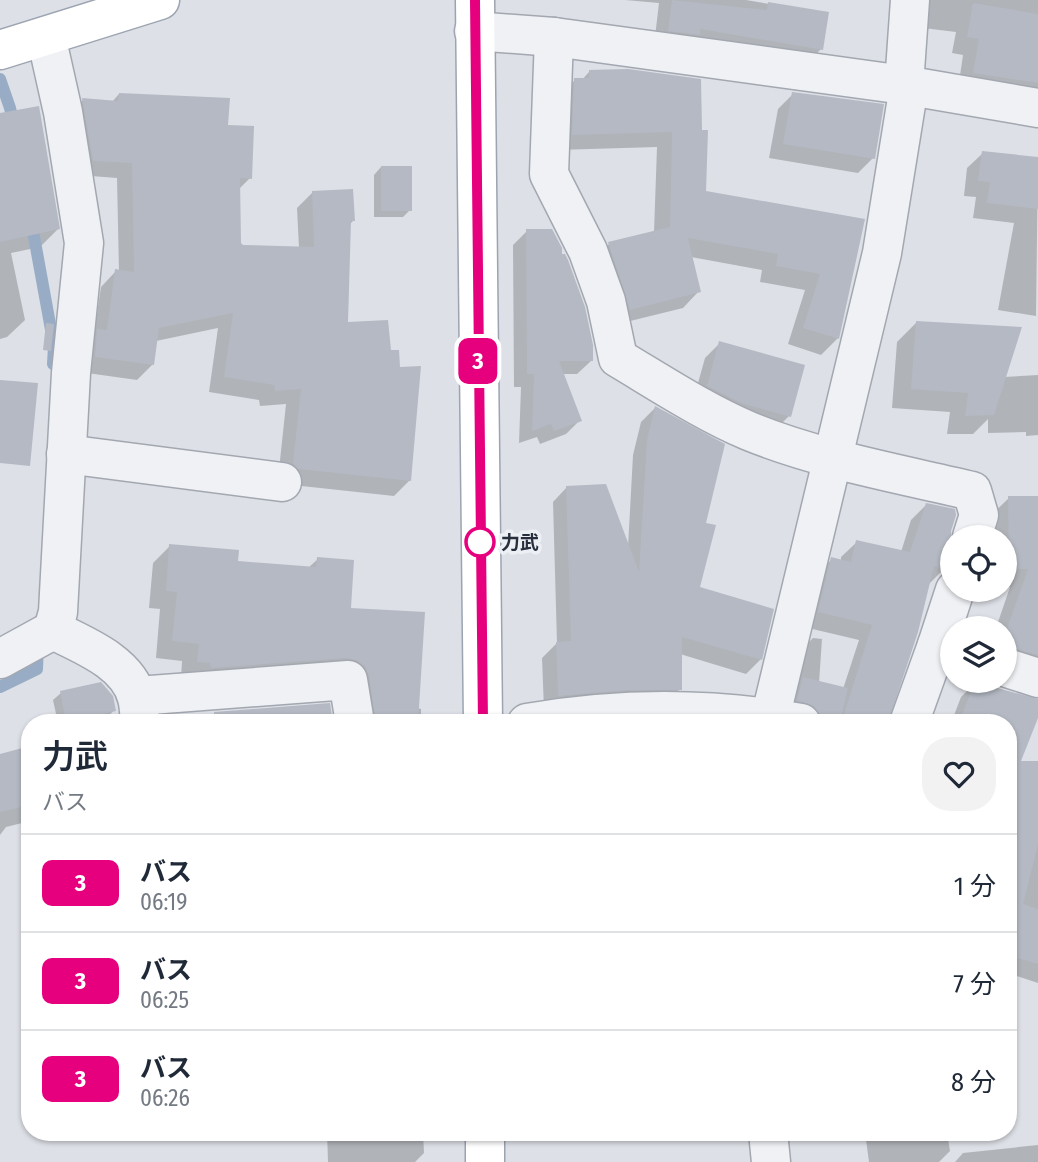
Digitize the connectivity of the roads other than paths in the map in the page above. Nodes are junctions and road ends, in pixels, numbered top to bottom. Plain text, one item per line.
1 (160, 0) edge
2 (910, 0) edge
3 (474, 16) edge
4 (47, 36) junction
5 (554, 37) junction
6 (0, 50) edge
7 (906, 86) junction
8 (1038, 108) edge
9 (66, 454) junction
10 (833, 458) junction
11 (282, 482) dead end
12 (976, 525) edge
13 (53, 630) junction
14 (940, 656) edge
15 (0, 659) edge
16 (1017, 671) edge
17 (1038, 678) edge
18 (139, 709) edge
19 (354, 714) edge
20 (483, 714) edge
21 (576, 714) edge
22 (690, 714) edge
23 (781, 714) edge
24 (913, 714) edge
25 (485, 1141) edge
26 (769, 1141) edge
27 (485, 1162) edge
28 (771, 1162) edge

1 - 4 main road
2 - 7 street
3 - 5 street
3 - 20 main road
4 - 6 main road
4 - 9 street
5 - 7 street
5 - 10 street
7 - 8 street
7 - 10 street
9 - 11 street
9 - 13 street
10 - 12 street
10 - 23 street
13 - 15 street
13 - 18 street
14 - 24 street
16 - 17 street
18 - 19 street
21 - 22 street
25 - 27 main road
26 - 28 street

